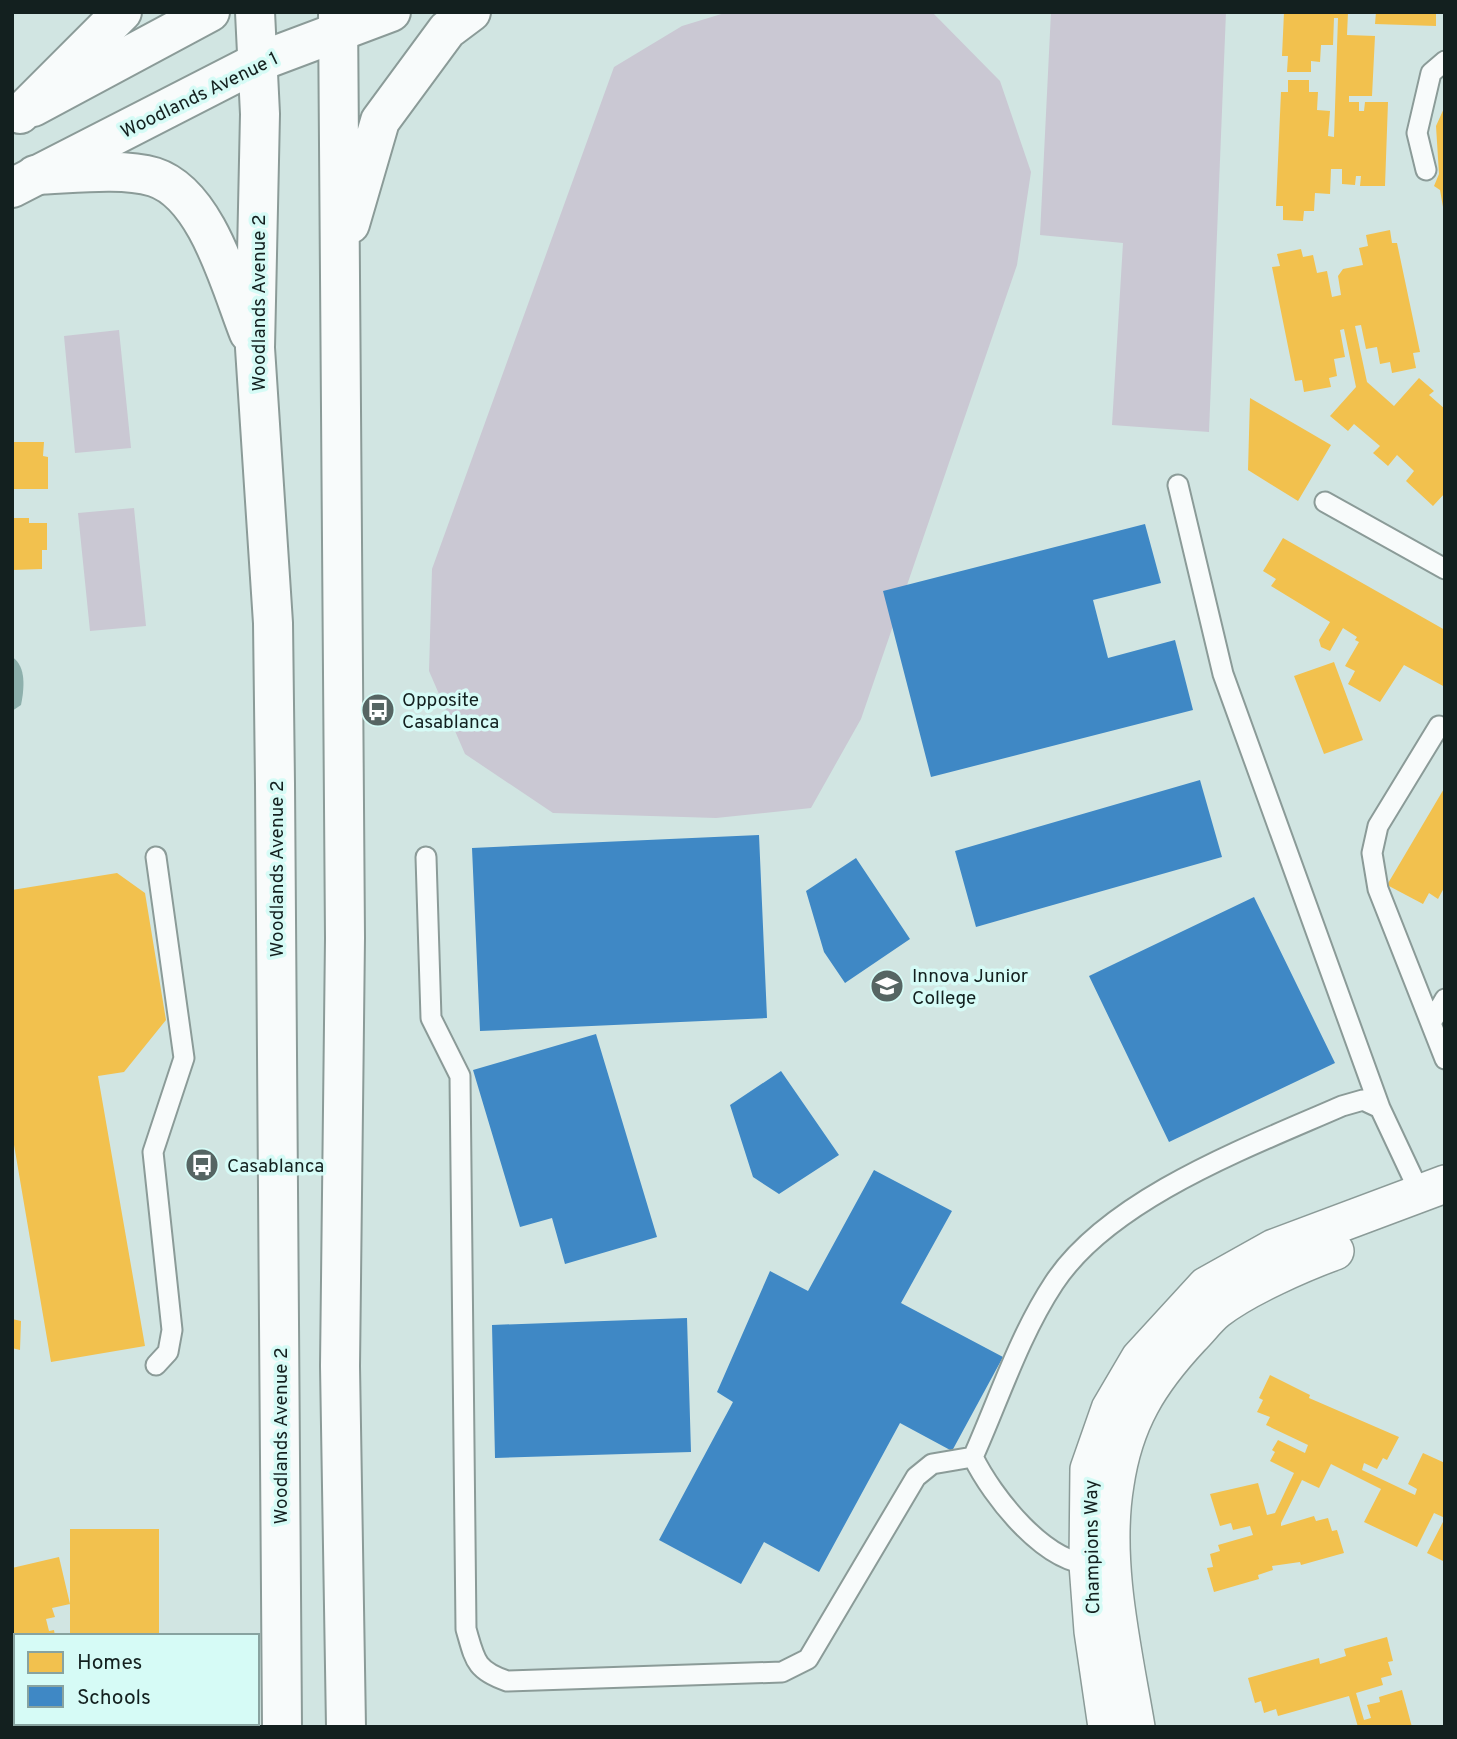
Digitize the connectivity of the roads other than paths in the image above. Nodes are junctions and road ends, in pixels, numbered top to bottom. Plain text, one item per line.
1 (122, 12) edge
2 (211, 12) edge
3 (255, 12) edge
4 (391, 12) edge
5 (471, 12) edge
6 (337, 22) edge
7 (1445, 61) edge
8 (258, 62) junction
9 (16, 116) edge
10 (1426, 170) dead end
11 (24, 182) edge
12 (338, 264) junction
13 (255, 348) junction
14 (1178, 485) dead end
15 (1325, 502) dead end
16 (1445, 569) edge
17 (1439, 726) dead end
18 (156, 856) dead end
19 (426, 857) dead end
20 (1445, 999) edge
21 (1431, 1023) junction
22 (1445, 1059) edge
23 (1380, 1108) junction
24 (1436, 1196) edge
25 (156, 1365) dead end
26 (973, 1457) junction
27 (1100, 1563) junction
28 (282, 1727) edge
29 (346, 1727) edge
30 (1107, 1727) edge
31 (1136, 1727) edge

1 - 9 main road
2 - 9 main road
3 - 8 main road, Woodlands Avenue 2
4 - 6 main road, Woodlands Avenue 1
5 - 12 main road
6 - 8 main road, Woodlands Avenue 1
6 - 12 main road
7 - 10 lane
8 - 11 main road, Woodlands Avenue 1
8 - 13 main road, Woodlands Avenue 2
11 - 13 main road
12 - 29 main road
13 - 28 main road, Woodlands Avenue 2
14 - 23 lane
15 - 16 lane
17 - 21 lane
18 - 25 lane
19 - 26 lane
20 - 21 lane
21 - 22 lane
23 - 24 lane
23 - 26 lane
24 - 27 street, Champions Way
26 - 27 lane
27 - 30 street, Champions Way
27 - 31 street, Champions Way

